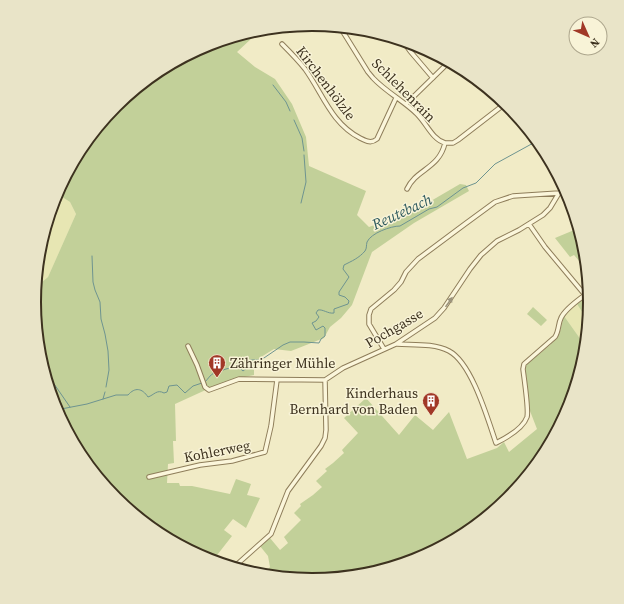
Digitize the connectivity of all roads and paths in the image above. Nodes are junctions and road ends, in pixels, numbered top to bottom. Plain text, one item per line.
1 (344, 33) edge
2 (282, 44) dead end
3 (408, 49) edge
4 (445, 66) edge
5 (433, 78) junction
6 (396, 98) junction
7 (406, 104) junction
8 (501, 107) edge
9 (445, 143) junction
10 (407, 189) dead end
11 (559, 193) joint
12 (529, 224) junction
13 (582, 292) edge
14 (583, 297) edge
15 (396, 344) junction
16 (188, 346) dead end
17 (384, 349) junction
18 (277, 380) junction
19 (325, 380) junction
20 (149, 477) dead end
21 (239, 563) edge

1 - 6 street, Schlehenrain
2 - 6 street, Kirchenhölzle
3 - 5 street
4 - 5 street
5 - 7 street
6 - 7 street, Schlehenrain
7 - 9 street, Schlehenrain
8 - 9 street
9 - 10 street
11 - 12 street, Pochgasse
11 - 17 street
12 - 13 street
15 -> 12 street, Pochgasse
14 - 15 street
15 - 17 street, Pochgasse
16 - 18 street
17 - 19 street, Pochgasse
18 - 19 street
18 - 20 street, Kohlerweg
19 - 21 street

